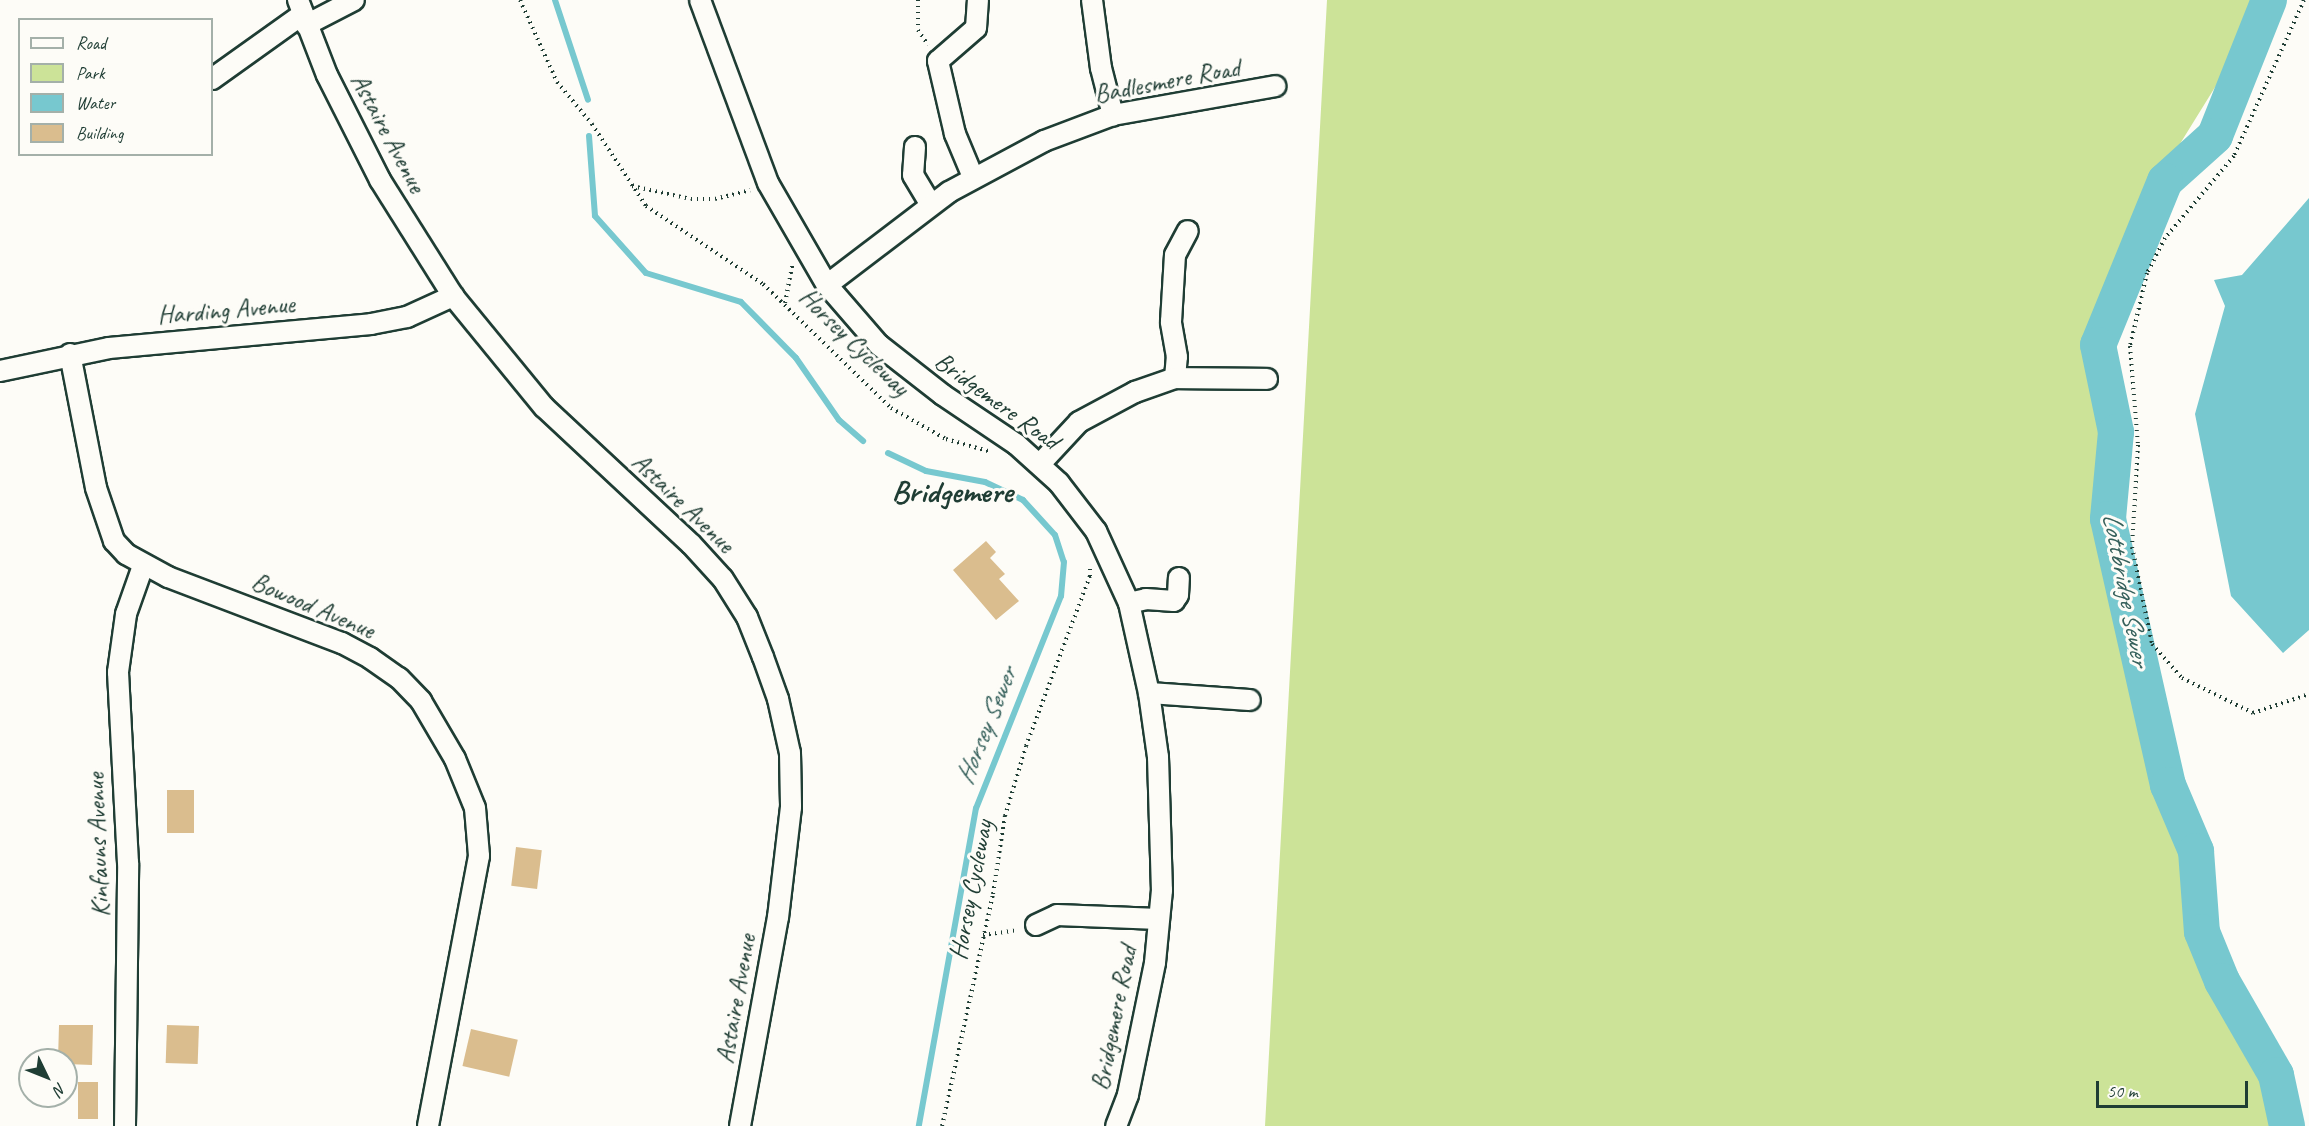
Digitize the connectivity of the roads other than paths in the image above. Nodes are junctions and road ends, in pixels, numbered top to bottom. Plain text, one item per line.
1 (354, 0) edge
2 (700, 0) edge
3 (978, 0) edge
4 (1092, 0) edge
5 (302, 13) edge
6 (213, 79) edge
7 (1275, 86) dead end
8 (1113, 115) junction
9 (915, 147) dead end
10 (973, 177) junction
11 (931, 205) junction
12 (1188, 231) dead end
13 (826, 285) junction
14 (453, 296) junction
15 (70, 354) junction
16 (0, 371) edge
17 (1175, 378) junction
18 (1267, 379) dead end
19 (1040, 464) junction
20 (143, 566) junction
21 (1179, 578) dead end
22 (1129, 603) junction
23 (1149, 693) junction
24 (1250, 700) dead end
25 (1159, 919) junction
26 (1036, 924) road end
27 (125, 1126) edge
28 (429, 1126) edge
29 (740, 1126) edge
30 (1116, 1126) edge

1 - 5 street
2 - 13 street, Bridgemere Road
3 - 10 street
4 - 8 street
5 - 6 street
5 - 14 street, Astaire Avenue
7 - 8 street, Badlesmere Road
8 - 10 street, Badlesmere Road
9 - 11 street
10 - 11 street, Badlesmere Road
11 - 13 street, Badlesmere Road
12 - 17 street
13 - 19 street, Bridgemere Road
14 - 15 street, Harding Avenue
14 - 29 street, Astaire Avenue
15 - 16 street, Harding Avenue
15 - 20 street, Bowood Avenue
17 - 18 street
17 - 19 street
19 - 22 street, Bridgemere Road
20 - 27 street, Kinfauns Avenue
20 - 28 street, Bowood Avenue
21 - 22 street
22 - 23 street, Bridgemere Road
23 - 24 street
23 - 25 street, Bridgemere Road
25 - 26 street, Bridgemere Road
25 - 30 street, Bridgemere Road

